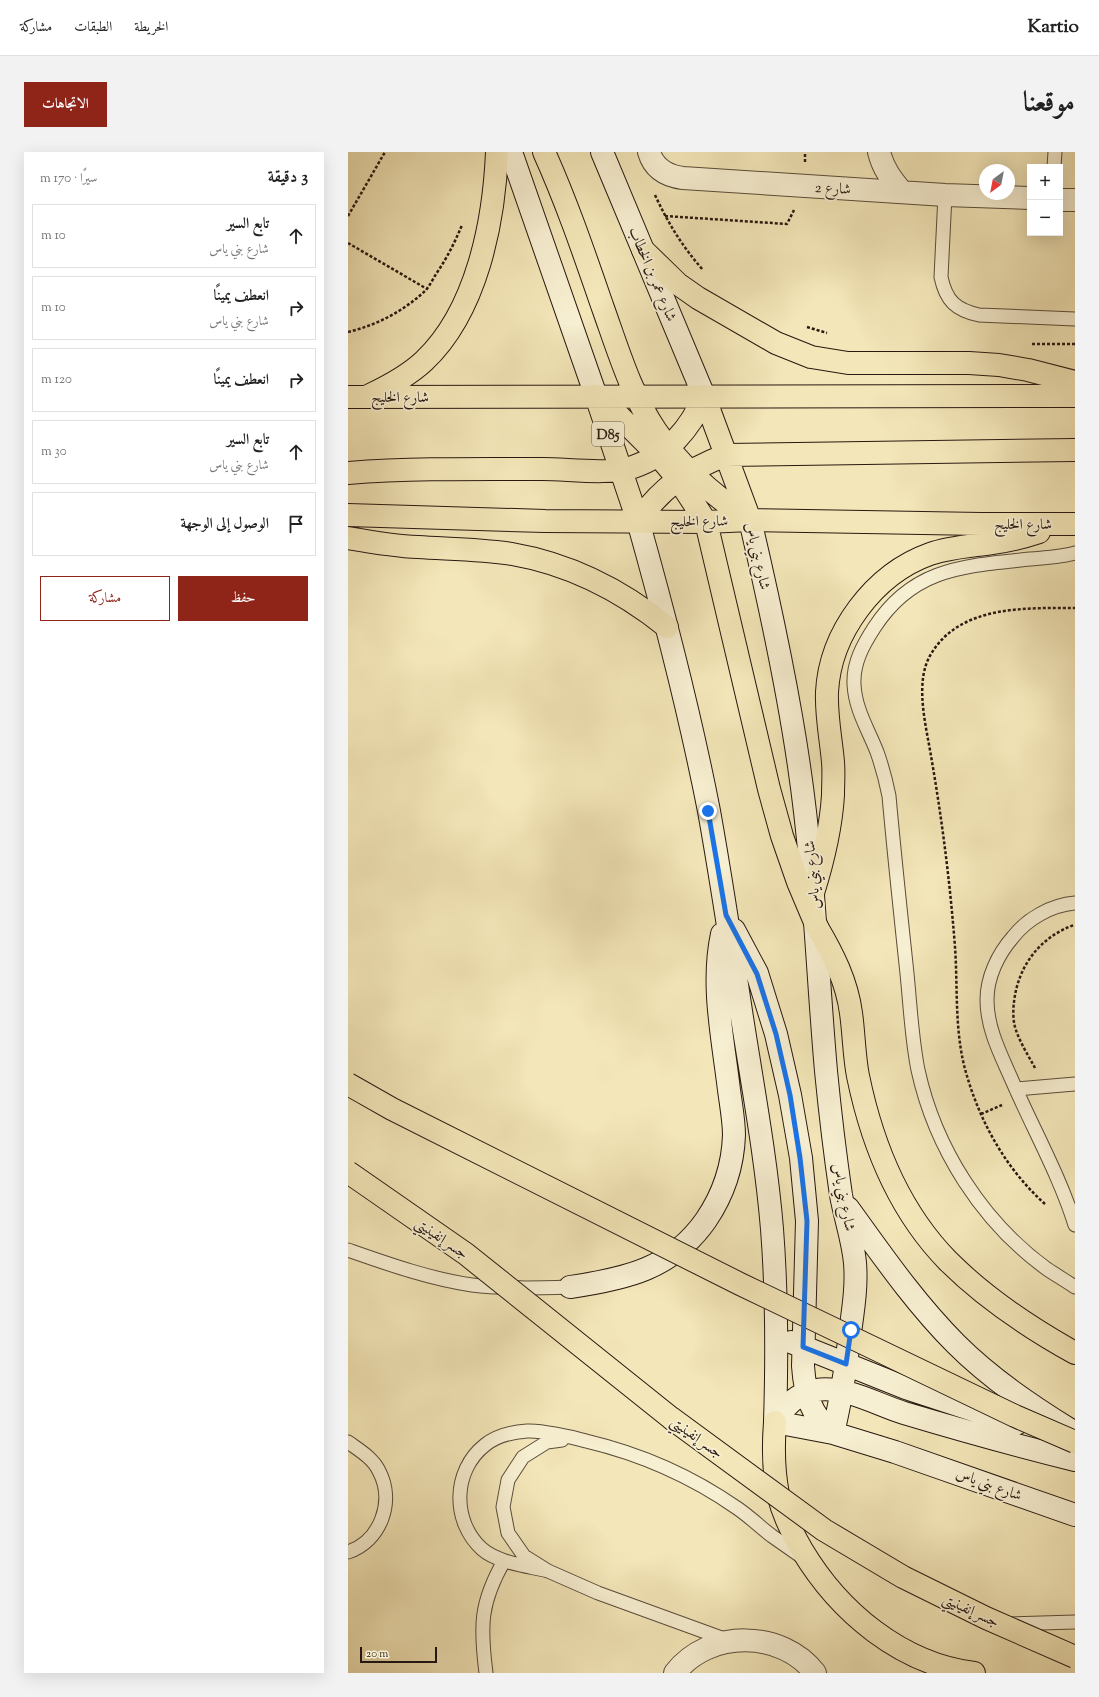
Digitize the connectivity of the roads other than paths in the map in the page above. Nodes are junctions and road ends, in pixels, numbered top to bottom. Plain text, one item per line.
1 (497, 152) edge
2 (511, 152) edge
3 (544, 152) edge
4 (602, 152) edge
5 (649, 152) edge
6 (879, 152) edge
7 (1055, 152) edge
8 (1054, 164) edge
9 (902, 192) junction
10 (945, 195) junction
11 (1027, 198) edge
12 (1063, 200) edge
13 (1075, 200) edge
14 (643, 250) junction
15 (1075, 319) edge
16 (1075, 382) edge
17 (596, 396) junction
18 (636, 396) junction
19 (704, 396) junction
20 (1075, 396) edge
21 (357, 397) edge
22 (1075, 450) edge
23 (663, 451) junction
24 (726, 455) junction
25 (621, 470) junction
26 (348, 473) edge
27 (683, 475) junction
28 (348, 515) edge
29 (750, 520) junction
30 (638, 521) junction
31 (706, 522) junction
32 (1069, 524) edge
33 (348, 538) edge
34 (1075, 553) edge
35 (667, 627) junction
36 (813, 893) junction
37 (1075, 903) edge
38 (726, 915) junction
39 (817, 927) junction
40 (348, 1084) edge
41 (1075, 1084) edge
42 (1014, 1085) junction
43 (348, 1172) edge
44 (841, 1199) junction
45 (1075, 1225) edge
46 (348, 1250) edge
47 (570, 1287) joint
48 (1075, 1287) edge
49 (777, 1336) junction
50 (803, 1347) junction
51 (1075, 1353) edge
52 (846, 1364) junction
53 (805, 1388) junction
54 (842, 1391) junction
55 (775, 1422) junction
56 (833, 1433) junction
57 (1075, 1433) edge
58 (574, 1438) junction
59 (348, 1442) edge
60 (1075, 1442) edge
61 (1075, 1460) edge
62 (1075, 1515) edge
63 (348, 1552) edge
64 (504, 1561) junction
65 (810, 1563) junction
66 (548, 1571) junction
67 (1075, 1622) edge
68 (987, 1624) dead end
69 (730, 1641) junction
70 (1075, 1658) edge
71 (815, 1670) edge
72 (486, 1673) edge
73 (675, 1673) edge
74 (974, 1673) edge

1 - 21 main road
2 - 17 main road
3 - 18 main road
4 - 14 main road, شارع عمر بن الخطاب
5 - 9 main road, شارع 2
6 - 9 main road
7 - 8 lane
9 - 10 main road, شارع 2
10 - 11 main road, شارع 2
10 - 15 lane
12 - 13 main road
14 - 16 main road
14 - 19 main road, شارع عمر بن الخطاب
17 - 18 main road, شارع الخليج
17 - 21 main road, شارع الخليج
17 - 23 main road
17 - 25 main road, D85
18 - 19 main road, شارع الخليج
18 - 23 main road
19 - 20 main road, شارع الخليج
19 - 23 main road
19 - 24 main road, شارع بني ياس
22 - 24 main road
23 - 25 main road
23 - 27 main road
24 - 27 main road
24 - 29 main road, شارع بني ياس
25 - 26 main road
25 - 30 main road, D85
27 - 29 main road
27 - 30 main road
27 - 31 main road
28 - 30 main road, شارع الخليج
29 - 31 main road, شارع الخليج
29 - 32 main road, شارع الخليج
29 - 36 main road, شارع بني ياس
30 - 31 main road, شارع الخليج
30 - 35 main road, D85
31 - 39 main road
32 - 36 main road
33 - 35 main road
34 - 48 lane
35 - 38 main road, D85
36 - 39 main road, شارع بني ياس
37 - 42 lane
38 - 47 main road
38 - 49 main road, D85
38 - 50 main road
39 - 44 main road, شارع بني ياس
39 - 51 main road
40 - 60 main road, bridge
41 - 42 lane
42 - 45 lane
43 - 70 main road, جسر إنفينيتي, bridge
44 - 52 main road, شارع بني ياس
44 - 57 main road
46 - 47 lane
49 - 50 main road
49 - 55 main road, D85
50 - 52 main road
50 - 53 main road
52 - 53 main road
52 - 54 main road, شارع بني ياس
52 - 60 main road
53 - 54 main road
53 - 55 main road
53 - 56 main road
54 - 56 main road, شارع بني ياس
54 - 61 main road
55 - 56 main road, شارع بني ياس
55 - 65 main road
56 - 62 main road, شارع بني ياس
58 - 64 lane
58 - 65 lane
58 - 66 lane
59 - 63 lane
64 - 66 lane
64 - 72 lane
65 - 74 main road
66 - 69 lane
67 - 68 lane
69 - 71 main road
69 - 73 main road

